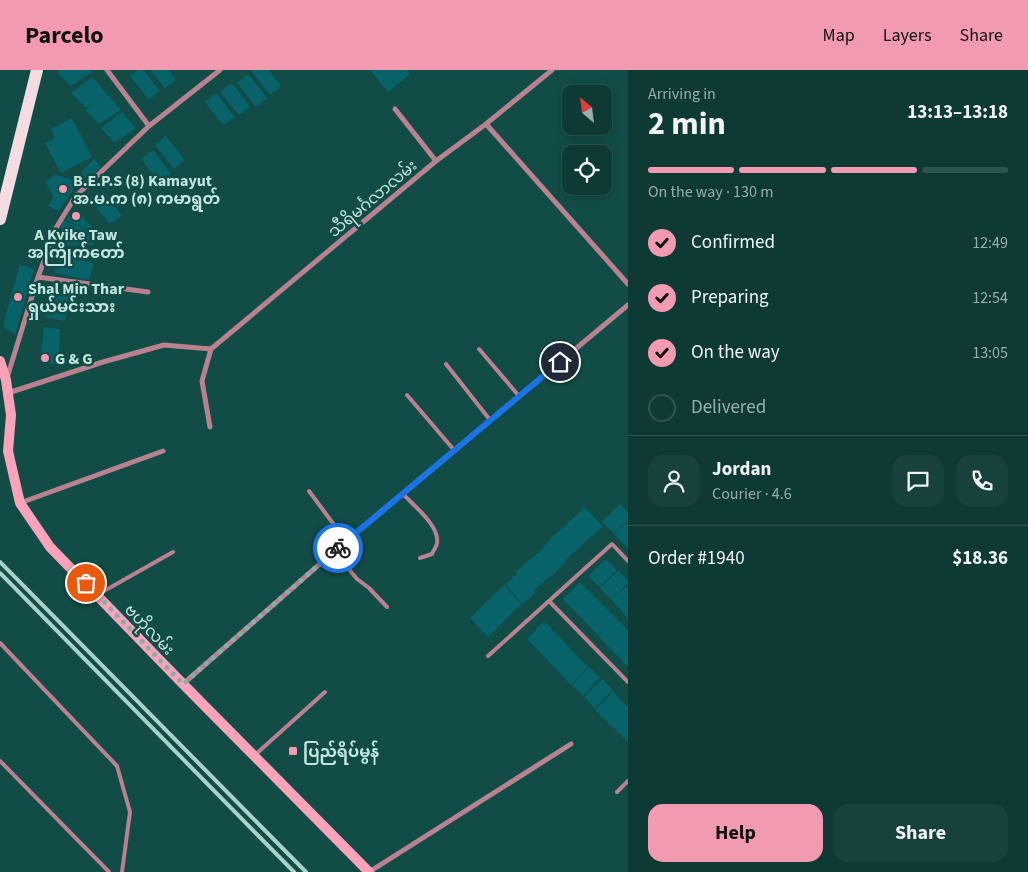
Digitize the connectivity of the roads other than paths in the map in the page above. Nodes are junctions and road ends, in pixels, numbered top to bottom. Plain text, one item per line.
1 (37, 70) edge
2 (107, 70) edge
3 (220, 70) edge
4 (552, 70) edge
5 (395, 109) dead end
6 (486, 124) junction
7 (149, 126) junction
8 (436, 161) junction
9 (1, 216) edge
10 (38, 277) junction
11 (628, 284) edge
12 (148, 292) dead end
13 (628, 305) edge
14 (212, 349) junction
15 (479, 349) dead end
16 (0, 361) edge
17 (446, 364) dead end
18 (6, 380) junction
19 (8, 393) junction
20 (408, 395) dead end
21 (519, 396) junction
22 (490, 420) junction
23 (210, 428) dead end
24 (454, 450) junction
25 (163, 451) dead end
26 (309, 491) dead end
27 (402, 494) junction
28 (20, 503) junction
29 (346, 541) junction
30 (334, 551) junction
31 (173, 552) dead end
32 (420, 558) dead end
33 (628, 561) edge
34 (98, 596) junction
35 (549, 601) junction
36 (387, 607) dead end
37 (0, 643) edge
38 (488, 656) dead end
39 (628, 682) edge
40 (183, 684) junction
41 (325, 692) dead end
42 (571, 744) dead end
43 (254, 756) junction
44 (0, 760) edge
45 (628, 782) edge
46 (617, 792) dead end
47 (109, 872) edge
48 (122, 872) edge
49 (369, 872) edge

1 - 9 main road
2 - 7 street
3 - 7 street
4 - 6 street, သီရိမင်္ဂလာလမ်း
5 - 8 street
6 - 8 street, သီရိမင်္ဂလာလမ်း
6 - 11 street
7 - 10 street
8 - 14 street, သီရိမင်္ဂလာလမ်း
10 - 12 street
10 - 18 street
13 - 21 street
14 - 19 street
14 - 23 street
15 - 21 lane
16 - 18 main road, ဗဟိုလမ်း
17 - 22 lane
18 - 19 main road, ဗဟိုလမ်း
19 - 28 main road, ဗဟိုလမ်း
20 - 24 lane
21 - 22 street
22 - 24 street
24 - 27 street
25 - 28 street
26 - 29 lane
27 - 29 street
27 - 32 lane
28 - 34 main road, ဗဟိုလမ်း
29 - 30 street
30 - 36 lane
30 - 40 street
31 - 34 lane
33 - 35 lane
34 - 40 main road, ဗဟိုလမ်း
35 - 38 lane
35 - 39 lane
37 - 48 lane
40 - 43 main road, ဗဟိုလမ်း
41 - 43 lane
42 - 49 street
43 - 49 main road, ဗဟိုလမ်း
44 - 47 lane
45 - 46 lane

